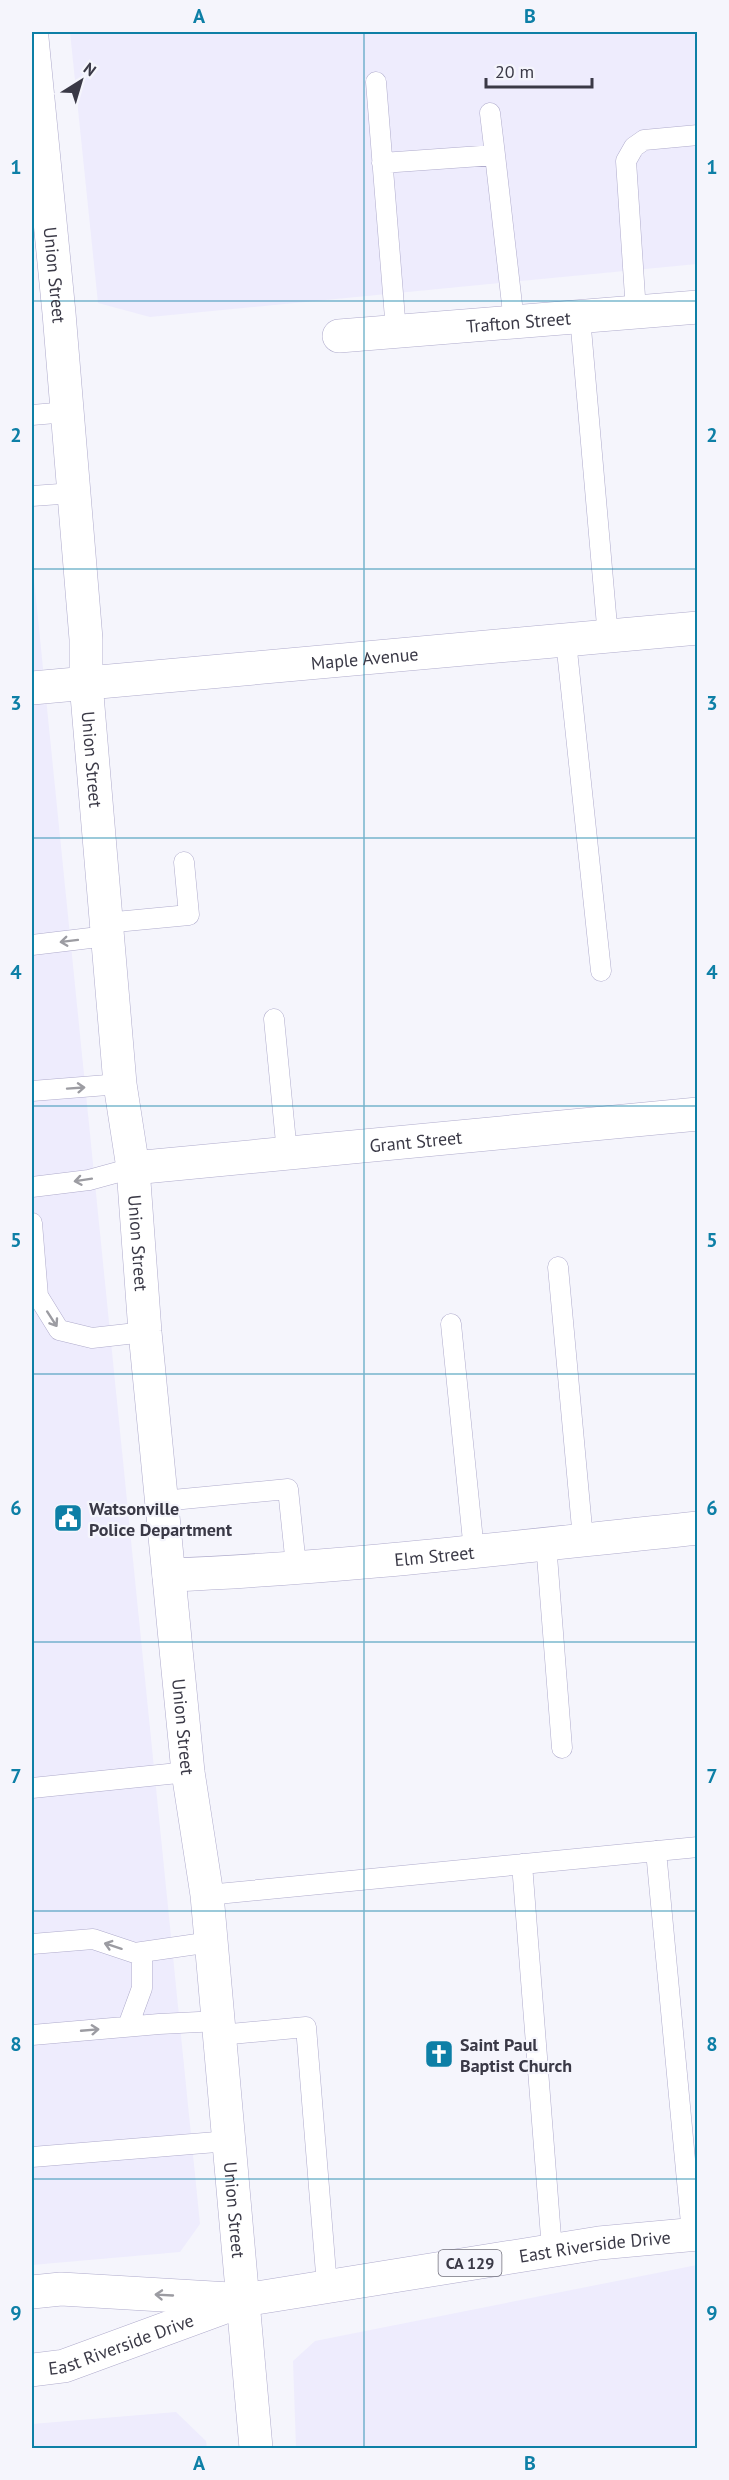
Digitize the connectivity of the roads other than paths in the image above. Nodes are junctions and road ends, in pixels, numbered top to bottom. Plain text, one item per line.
1 (32, 38) edge
2 (376, 82) dead end
3 (490, 113) dead end
4 (698, 135) edge
5 (495, 155) junction
6 (382, 163) junction
7 (698, 307) edge
8 (636, 312) junction
9 (45, 314) edge
10 (580, 317) junction
11 (514, 322) junction
12 (396, 332) junction
13 (339, 336) dead end
14 (67, 412) junction
15 (32, 415) edge
16 (74, 493) junction
17 (32, 496) edge
18 (698, 628) edge
19 (608, 637) junction
20 (566, 641) junction
21 (86, 683) junction
22 (32, 688) edge
23 (184, 862) dead end
24 (106, 930) junction
25 (32, 945) edge
26 (602, 971) dead end
27 (274, 1019) dead end
28 (120, 1084) junction
29 (32, 1091) edge
30 (698, 1114) edge
31 (287, 1153) junction
32 (133, 1168) junction
33 (32, 1187) edge
34 (32, 1223) edge
35 (558, 1267) dead end
36 (451, 1323) dead end
37 (145, 1332) junction
38 (162, 1501) junction
39 (698, 1528) edge
40 (583, 1539) junction
41 (546, 1543) junction
42 (474, 1551) junction
43 (296, 1566) junction
44 (169, 1575) junction
45 (562, 1748) dead end
46 (188, 1772) junction
47 (32, 1788) edge
48 (698, 1847) edge
49 (656, 1851) junction
50 (522, 1864) junction
51 (207, 1895) junction
52 (211, 1942) junction
53 (32, 1944) edge
54 (142, 1953) junction
55 (128, 2026) junction
56 (219, 2028) junction
57 (32, 2035) edge
58 (229, 2141) junction
59 (32, 2157) edge
60 (695, 2234) edge
61 (552, 2250) junction
62 (327, 2286) junction
63 (32, 2292) edge
64 (244, 2300) junction
65 (32, 2370) edge
66 (256, 2448) edge

1 - 9 main road, Union Street
2 - 6 lane
3 - 5 lane
4 - 8 lane
5 - 6 lane
5 - 11 lane
6 - 12 lane
7 - 8 main road, Trafton Street
8 - 10 main road, Trafton Street
9 - 14 main road, Union Street
10 - 11 main road, Trafton Street
10 - 19 lane
11 - 12 main road, Trafton Street
12 - 13 main road, Trafton Street
14 - 15 lane
14 - 16 main road, Union Street
16 - 17 lane
16 - 21 main road, Union Street
18 - 19 main road, Maple Avenue
19 - 20 main road, Maple Avenue
20 - 21 main road, Maple Avenue
20 - 26 lane
21 - 22 main road, Maple Avenue
21 - 24 main road, Union Street
23 - 24 lane
24 -> 25 lane
24 - 28 main road, Union Street
27 - 31 lane
29 -> 28 lane
28 - 32 main road, Union Street
30 - 31 main road, Grant Street
31 - 32 main road, Grant Street
32 -> 33 lane
32 - 37 main road, Union Street
34 -> 37 lane
35 - 40 lane
36 - 42 lane
37 - 38 main road, Union Street
38 - 43 lane
38 - 44 main road, Union Street
39 - 40 main road, Elm Street
40 - 41 main road, Elm Street
41 - 42 main road, Elm Street
41 - 45 lane
42 - 43 main road, Elm Street
43 - 44 main road, Elm Street
44 - 46 main road, Union Street
46 - 47 lane
46 - 51 main road, Union Street
48 - 49 lane
49 - 50 lane
49 - 60 lane
50 - 51 lane
50 - 61 lane
51 - 52 main road, Union Street
52 - 54 lane
52 - 56 main road, Union Street
54 -> 53 lane
54 - 55 lane
55 - 56 lane
57 -> 55 lane
56 - 58 main road, Union Street
56 - 62 lane
58 - 59 lane
58 - 64 main road, Union Street
60 - 61 main road, East Riverside Drive / CA 129
61 - 62 main road, East Riverside Drive / CA 129
62 - 64 main road, East Riverside Drive / CA 129
64 -> 63 main road, East Riverside Drive / CA 129
64 - 65 main road, East Riverside Drive / CA 129
64 - 66 main road, Union Street

